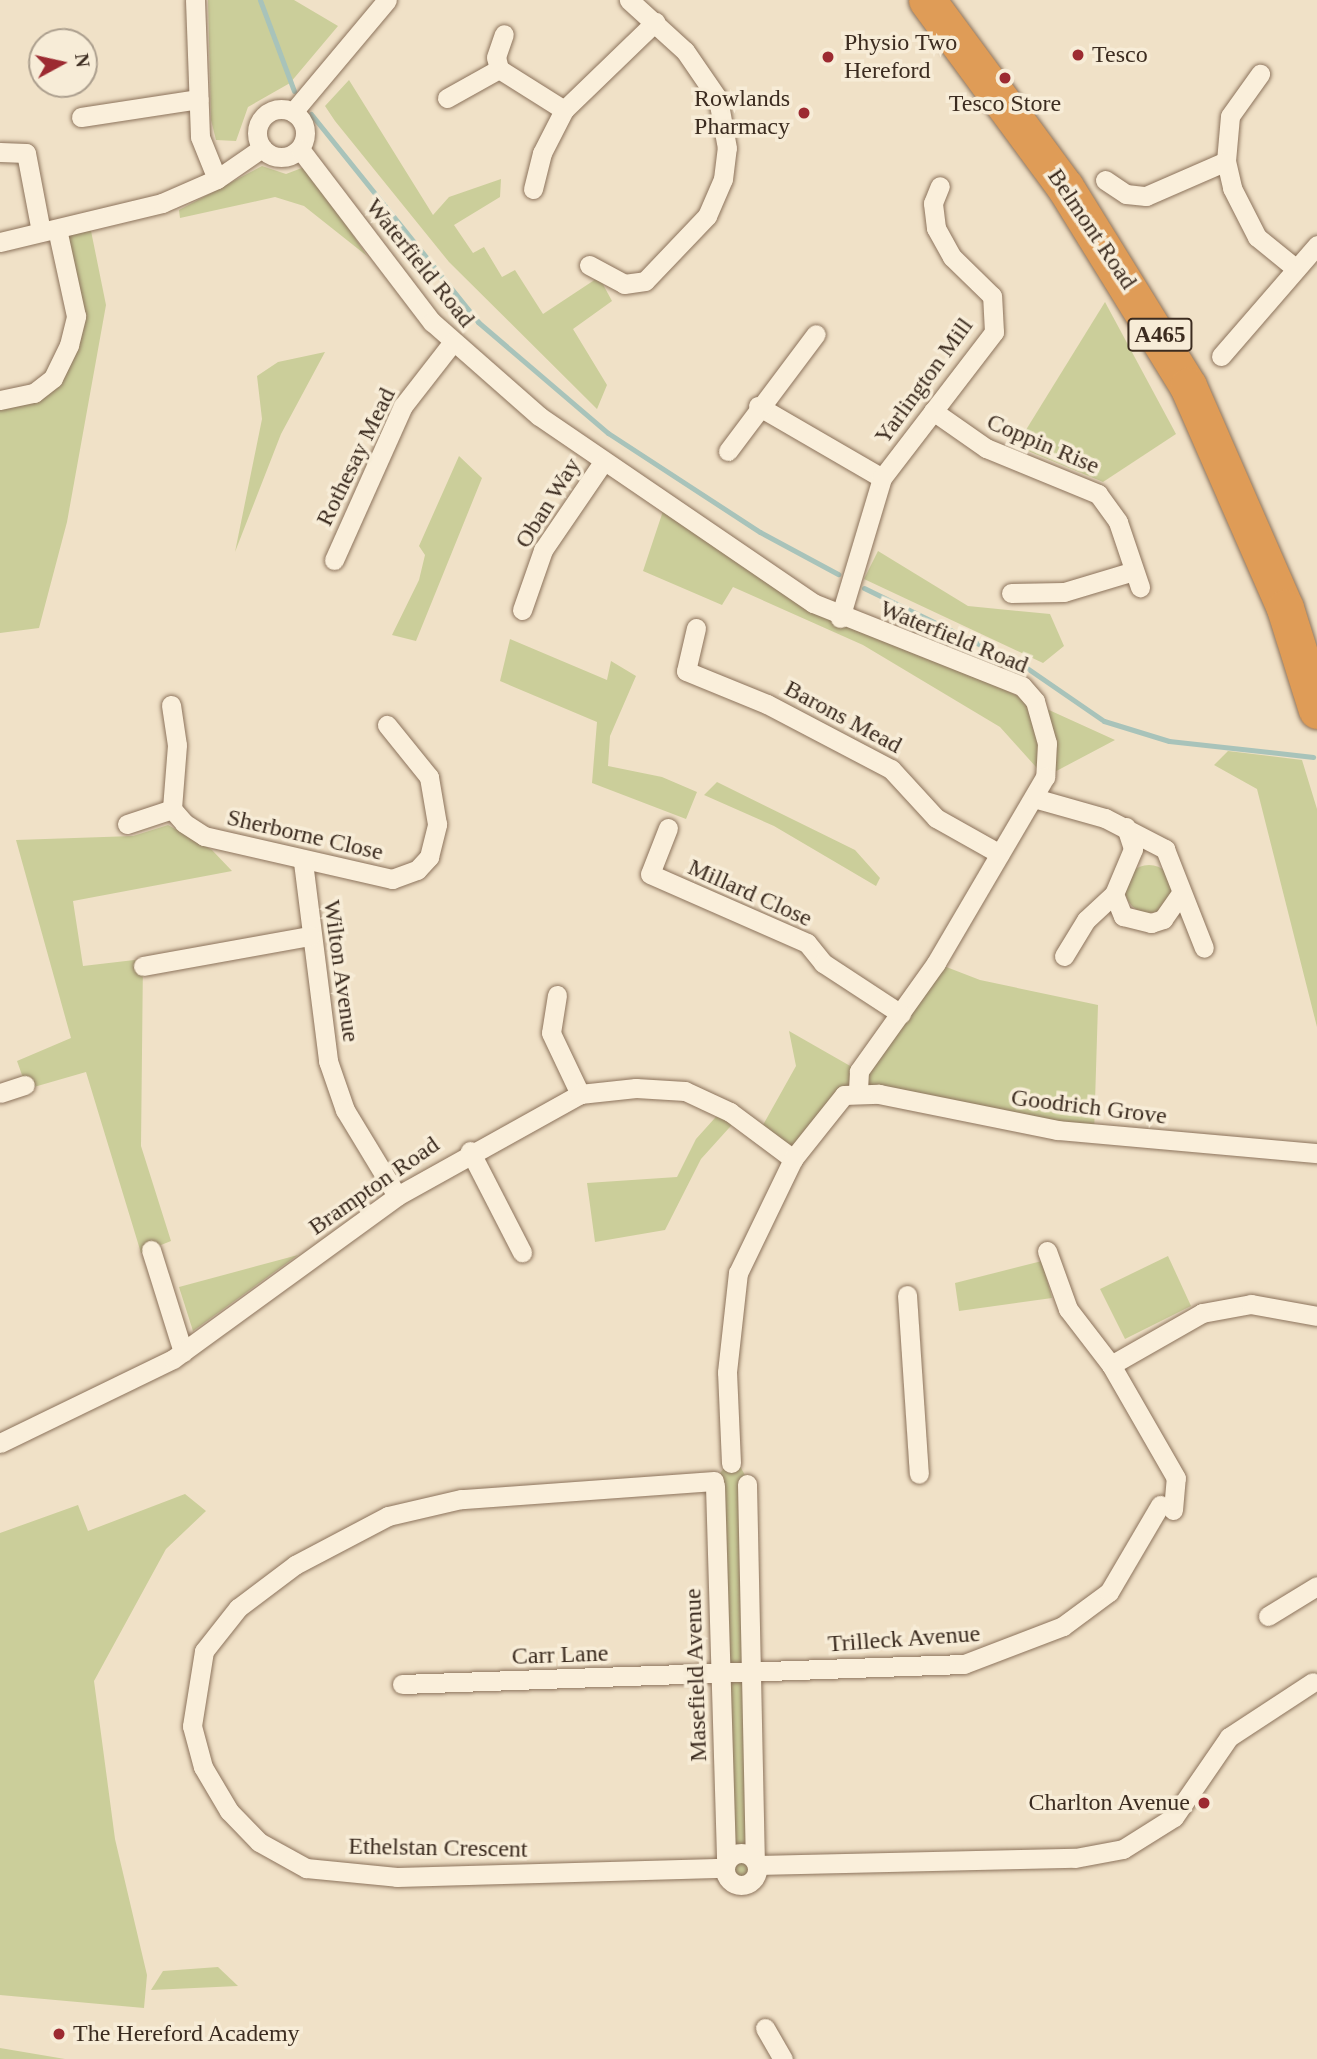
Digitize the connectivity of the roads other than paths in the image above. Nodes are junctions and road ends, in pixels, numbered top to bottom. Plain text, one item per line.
1 (195, 0) edge
2 (387, 0) edge
3 (629, 0) edge
4 (927, 0) edge
5 (654, 22) junction
6 (504, 34) dead end
7 (499, 69) junction
8 (1260, 74) dead end
9 (447, 98) dead end
10 (199, 99) junction
11 (564, 110) junction
12 (293, 112) junction
13 (81, 117) dead end
14 (262, 148) junction
15 (300, 149) junction
16 (0, 152) edge
17 (1226, 161) junction
18 (216, 179) junction
19 (1105, 180) dead end
20 (940, 186) dead end
21 (533, 189) dead end
22 (49, 230) junction
23 (0, 242) edge
24 (1317, 245) edge
25 (589, 265) dead end
26 (1295, 268) junction
27 (816, 334) dead end
28 (452, 343) junction
29 (1221, 356) dead end
30 (0, 400) edge
31 (758, 406) junction
32 (933, 411) junction
33 (728, 451) dead end
34 (603, 462) junction
35 (882, 478) junction
36 (334, 560) dead end
37 (1011, 593) dead end
38 (522, 610) dead end
39 (840, 618) junction
40 (696, 628) dead end
41 (171, 705) dead end
42 (1317, 710) edge
43 (387, 725) dead end
44 (1034, 798) junction
45 (172, 809) junction
46 (128, 824) dead end
47 (1126, 827) junction
48 (668, 828) dead end
49 (1000, 853) junction
50 (303, 862) junction
51 (1181, 893) junction
52 (1114, 894) junction
53 (310, 936) junction
54 (1204, 948) dead end
55 (1064, 956) dead end
56 (143, 966) dead end
57 (557, 995) dead end
58 (901, 1014) junction
59 (25, 1085) dead end
60 (858, 1091) junction
61 (0, 1093) edge
62 (580, 1094) junction
63 (470, 1150) junction
64 (1317, 1153) edge
65 (793, 1159) junction
66 (397, 1196) junction
67 (150, 1250) dead end
68 (1047, 1251) dead end
69 (522, 1252) dead end
70 (907, 1295) dead end
71 (1317, 1316) edge
72 (183, 1352) junction
73 (1111, 1365) junction
74 (0, 1443) edge
75 (731, 1463) junction
76 (919, 1474) dead end
77 (715, 1483) junction
78 (747, 1484) junction
79 (1317, 1586) edge
80 (1268, 1615) dead end
81 (751, 1673) junction
82 (720, 1675) junction
83 (1313, 1682) dead end
84 (401, 1684) dead end
85 (756, 1863) junction
86 (725, 1865) junction
87 (765, 2028) dead end
88 (783, 2059) edge

1 - 10 street
2 - 12 street
3 - 5 street
4 - 42 highway, Belmont Road / A465
5 - 11 street
5 - 25 street
6 - 7 street
7 - 9 street
7 - 11 street
8 - 17 street
10 - 13 street
10 - 18 street
11 - 21 street
12 - 14 street
12 - 15 street
14 - 15 street
14 - 18 street
15 - 28 street, Waterfield Road
16 - 22 street
17 - 19 street
17 - 26 street
18 - 22 street
20 - 32 street, Yarlington Mill
22 - 23 street
22 - 30 street
24 - 26 street
26 - 29 street
27 - 31 street
28 - 34 street, Waterfield Road
28 - 36 street, Rothesay Mead
31 - 33 street
31 - 35 street
32 - 35 street, Yarlington Mill
32 - 37 street, Coppin Rise
34 - 38 street, Oban Way
34 - 39 street, Waterfield Road
35 - 39 street, Yarlington Mill
39 - 44 street, Waterfield Road
40 - 49 street, Barons Mead
41 - 45 street
43 - 50 street, Sherborne Close
44 - 47 street
44 - 49 street, Waterfield Road
45 - 46 street
45 - 50 street, Sherborne Close
47 - 51 street
47 - 52 street
48 - 58 street, Millard Close
49 - 58 street, Waterfield Road
50 - 53 street, Wilton Avenue
51 - 52 street
51 - 54 street
52 - 55 street
53 - 56 street
53 - 66 street, Wilton Avenue
57 - 62 street
58 - 60 street, Waterfield Road
59 - 61 street
60 - 64 street, Goodrich Grove
60 - 65 street
62 - 63 street, Brampton Road
62 - 65 street, Brampton Road
63 - 66 street, Brampton Road
63 - 69 street
65 - 75 street
66 - 72 street, Brampton Road
67 - 72 street
68 - 73 street
70 - 76 street
71 - 73 street
72 - 74 street, Brampton Road
73 - 81 street, Trilleck Avenue
75 - 77 street
75 - 78 street
77 - 78 street
77 - 82 street, Masefield Avenue
77 - 86 street, Ethelstan Crescent
78 - 81 street
79 - 80 street
81 - 82 street, Trilleck Avenue
81 - 85 street
82 - 84 street, Carr Lane
82 - 86 street, Masefield Avenue
83 - 85 street
85 - 86 street, Ethelstan Crescent
85 - 86 street
87 - 88 street

